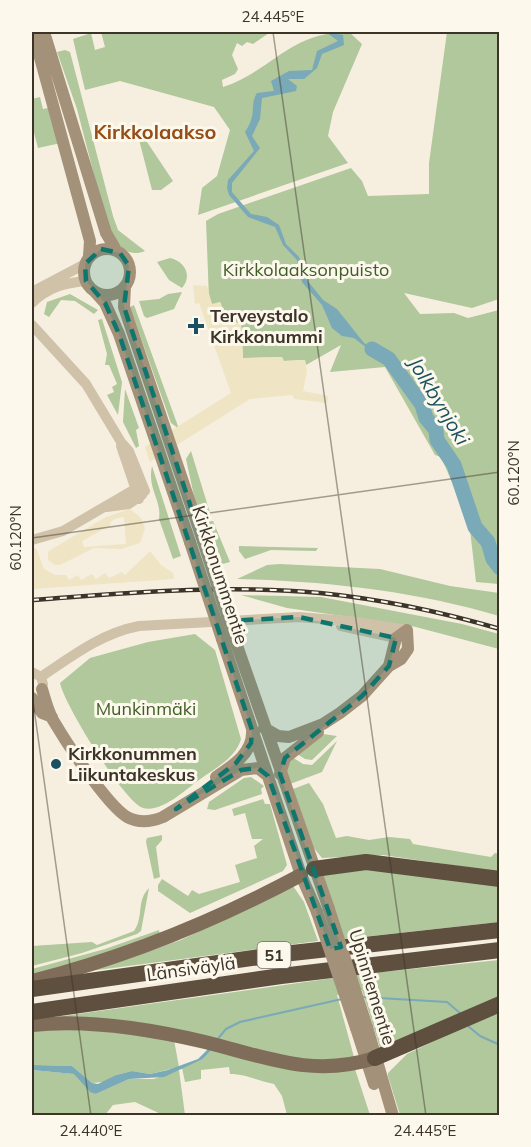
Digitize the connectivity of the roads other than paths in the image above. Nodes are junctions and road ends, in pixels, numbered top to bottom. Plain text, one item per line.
1 (42, 33) edge
2 (116, 250) junction
3 (87, 260) junction
4 (86, 281) junction
5 (125, 286) junction
6 (32, 292) edge
7 (95, 292) junction
8 (32, 303) edge
9 (32, 326) edge
10 (32, 540) edge
11 (318, 620) junction
12 (407, 630) junction
13 (228, 638) junction
14 (396, 638) junction
15 (388, 666) junction
16 (35, 686) edge
17 (322, 724) junction
18 (258, 729) junction
19 (274, 775) junction
20 (176, 809) junction
21 (307, 872) junction
22 (500, 879) edge
23 (500, 930) edge
24 (500, 950) edge
25 (32, 981) edge
26 (32, 989) edge
27 (500, 1004) edge
28 (32, 1012) edge
29 (32, 1025) edge
30 (371, 1059) junction
31 (385, 1116) edge
32 (393, 1116) edge

1 - 2 main road
1 - 3 main road
2 - 3 main road
2 - 5 main road
3 - 4 main road
3 - 6 street
4 - 7 main road
4 - 8 street
5 - 7 main road
5 - 13 main road, Kirkkonummentie, bridge
7 - 13 main road, Kirkkonummentie, bridge
9 - 10 street
11 - 12 street
11 - 14 street
11 - 16 street
12 - 14 main road
12 - 15 main road
13 - 18 main road, Kirkkonummentie
14 - 15 main road
15 - 17 main road
16 - 20 main road
17 - 18 main road
17 - 19 main road
18 - 19 main road, Kirkkonummentie
18 - 20 main road
19 - 20 main road
19 - 21 main road, Kirkkonummentie
21 - 22 highway
21 - 25 main road
21 - 30 main road, Upinniementie, bridge
23 - 26 highway, Länsiväylä / 51
24 - 28 highway, Länsiväylä / 51
27 - 30 highway
29 - 30 main road
30 - 31 main road, Upinniementie
30 - 32 main road, Upinniementie

